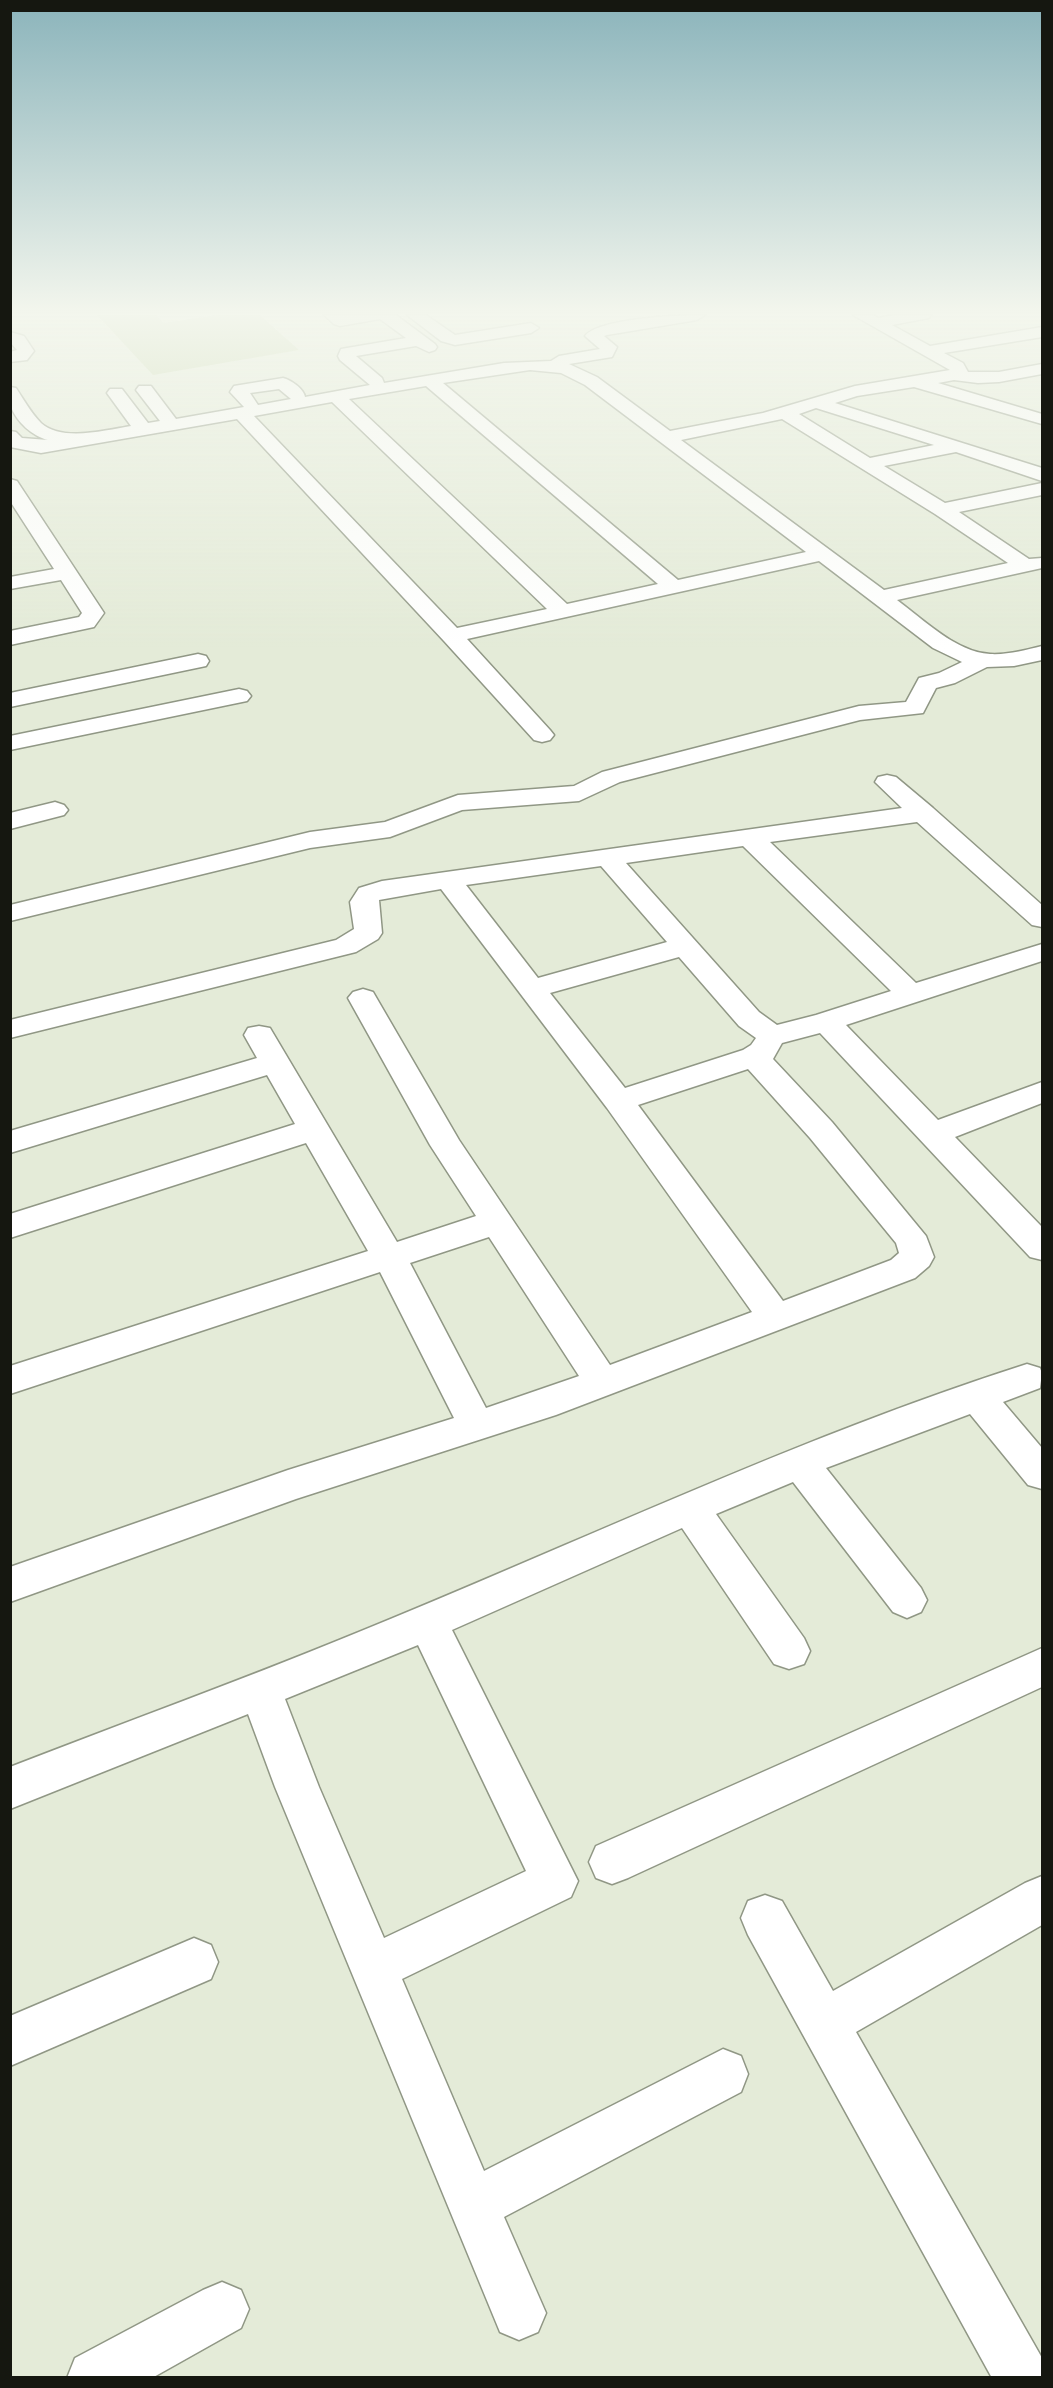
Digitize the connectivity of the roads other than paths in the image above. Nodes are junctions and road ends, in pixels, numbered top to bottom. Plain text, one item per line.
1 (35, 426) edge
2 (126, 426) edge
3 (149, 426) edge
4 (263, 426) edge
5 (367, 426) edge
6 (484, 426) edge
7 (653, 426) edge
8 (719, 426) edge
9 (806, 426) edge
10 (892, 426) edge
11 (10, 436) edge
12 (668, 437) junction
13 (955, 446) junction
14 (41, 447) junction
15 (10, 455) edge
16 (866, 464) junction
17 (1042, 475) edge
18 (11, 486) edge
19 (1042, 489) edge
20 (942, 510) junction
21 (825, 554) junction
22 (1034, 564) edge
23 (67, 573) junction
24 (10, 583) edge
25 (674, 587) junction
26 (880, 597) junction
27 (562, 611) junction
28 (452, 636) junction
29 (10, 638) edge
30 (1042, 653) edge
31 (198, 661) dead end
32 (980, 662) junction
33 (239, 696) dead end
34 (10, 700) edge
35 (542, 735) dead end
36 (10, 743) edge
37 (887, 782) dead end
38 (55, 810) dead end
39 (924, 813) junction
40 (10, 820) edge
41 (750, 838) junction
42 (606, 856) junction
43 (447, 879) junction
44 (10, 913) edge
45 (1042, 919) edge
46 (685, 946) junction
47 (1042, 952) edge
48 (531, 989) junction
49 (911, 995) junction
50 (363, 998) dead end
51 (825, 1022) junction
52 (10, 1029) edge
53 (763, 1046) junction
54 (1042, 1092) edge
55 (618, 1101) junction
56 (314, 1130) junction
57 (934, 1133) junction
58 (10, 1142) edge
59 (497, 1221) junction
60 (10, 1226) edge
61 (1041, 1244) edge
62 (388, 1257) junction
63 (776, 1318) junction
64 (1027, 1378) dead end
65 (10, 1380) edge
66 (602, 1382) junction
67 (977, 1397) junction
68 (476, 1425) junction
69 (800, 1463) junction
70 (1042, 1474) edge
71 (690, 1508) junction
72 (10, 1585) edge
73 (907, 1600) dead end
74 (427, 1621) junction
75 (789, 1651) dead end
76 (1042, 1667) edge
77 (260, 1690) junction
78 (10, 1788) edge
79 (612, 1862) dead end
80 (1042, 1899) edge
81 (765, 1918) dead end
82 (194, 1962) dead end
83 (373, 1968) junction
84 (824, 2023) junction
85 (10, 2041) edge
86 (723, 2074) dead end
87 (472, 2205) junction
88 (222, 2309) dead end
89 (519, 2313) dead end
90 (95, 2378) edge
91 (1023, 2378) edge

1 - 2 street
3 - 14 street
4 - 28 street
5 - 27 street
6 - 25 street
7 - 12 street
8 - 12 street
9 - 16 street
10 - 13 street
11 - 14 street
12 - 21 street
13 - 16 street
13 - 17 street
14 - 15 street
16 - 20 street
18 - 23 street
19 - 20 street
20 - 22 street
21 - 25 street
21 - 26 street
22 - 26 street
23 - 24 street
23 - 29 street
25 - 27 street
26 - 32 street
27 - 28 street
28 - 35 street
30 - 32 street
31 - 34 street
32 - 44 street
33 - 36 street
37 - 39 street
38 - 40 street
39 - 41 street
39 - 45 street
41 - 42 street
41 - 49 street
42 - 43 street
42 - 46 street
43 - 48 street
43 - 52 street
46 - 48 street
46 - 53 street
47 - 49 street
48 - 55 street
49 - 51 street
50 - 59 street
51 - 53 street
51 - 57 street
53 - 55 street
53 - 63 street
54 - 57 street
55 - 63 street
56 - 58 street
56 - 60 street
56 - 62 street
57 - 61 street
59 - 62 street
59 - 66 street
62 - 65 street
62 - 68 street
63 - 66 street
64 - 67 street
66 - 68 street
67 - 69 street
67 - 70 street
68 - 72 street
69 - 71 street
69 - 73 street
71 - 74 street
71 - 75 street
74 - 77 street
74 - 83 street
76 - 79 street
77 - 78 street
77 - 83 street
80 - 84 street
81 - 84 street
82 - 85 street
83 - 87 street
84 - 91 street
86 - 87 street
87 - 89 street
88 - 90 street

